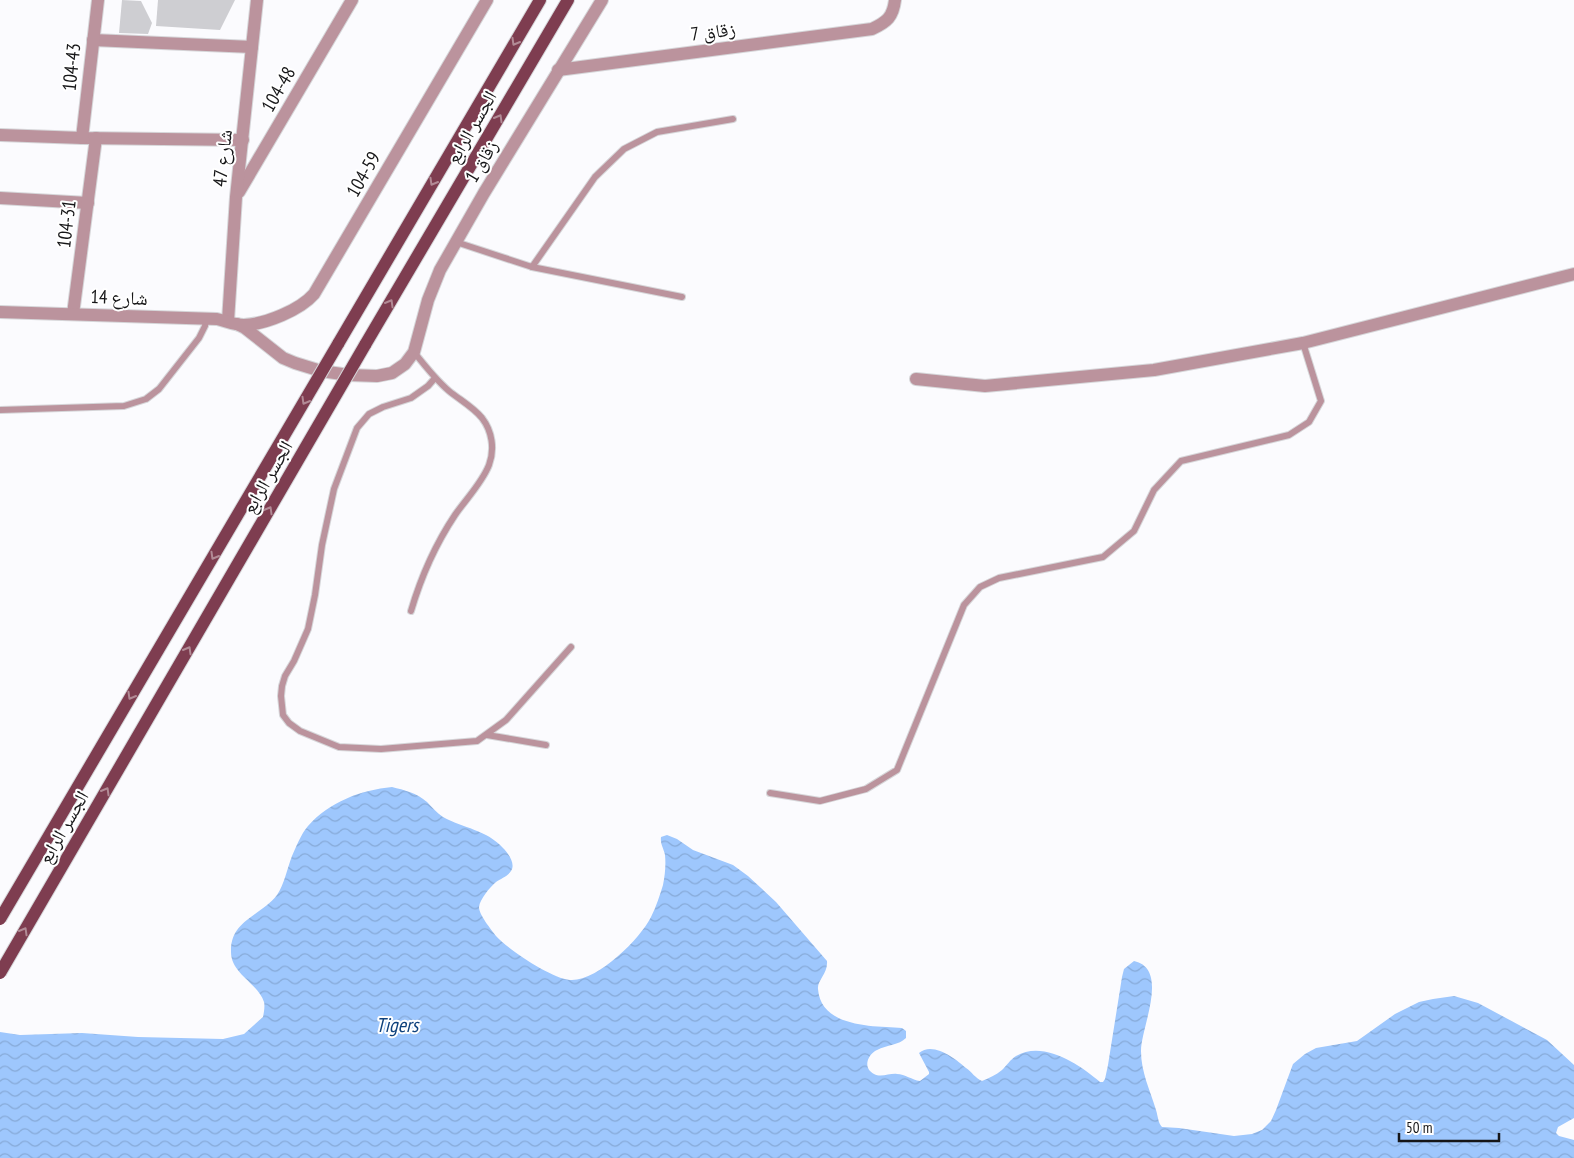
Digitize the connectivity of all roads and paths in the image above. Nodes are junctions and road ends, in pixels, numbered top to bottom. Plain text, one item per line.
1 (98, 0) edge
2 (257, 0) edge
3 (352, 0) edge
4 (487, 0) edge
5 (540, 0) edge
6 (568, 0) edge
7 (602, 0) edge
8 (895, 0) edge
9 (93, 40) junction
10 (252, 46) junction
11 (558, 70) junction
12 (733, 119) dead end
13 (0, 135) edge
14 (82, 138) junction
15 (96, 138) junction
16 (243, 140) junction
17 (236, 197) junction
18 (0, 198) edge
19 (88, 203) junction
20 (456, 242) junction
21 (532, 267) junction
22 (1574, 274) edge
23 (682, 297) dead end
24 (0, 312) edge
25 (73, 314) junction
26 (206, 318) junction
27 (232, 323) junction
28 (1303, 343) junction
29 (414, 352) junction
30 (435, 378) junction
31 (916, 380) dead end
32 (0, 410) edge
33 (411, 611) dead end
34 (571, 647) dead end
35 (487, 735) junction
36 (546, 745) dead end
37 (770, 792) dead end
38 (0, 919) edge
39 (0, 973) edge

1 - 9 street, 104-43
2 - 10 street, شارع 47
3 - 17 street, 104-48
4 - 27 street, 104-59
5 -> 38 main road, الجسر الرابع, bridge
39 -> 6 main road, الجسر الرابع, bridge
7 - 11 street, زقاق 1
8 - 11 street, زقاق 7
9 - 10 street
9 - 14 street, 104-43
10 - 16 street, شارع 47
11 - 20 street, زقاق 1
12 - 21 lane
13 - 14 street
14 - 15 street
15 - 16 street
15 - 19 street, 104-31
16 - 17 street, شارع 47
17 - 27 street, شارع 47
18 - 19 street
19 - 25 street, 104-31
20 - 21 lane
20 - 29 street, زقاق 1
21 - 23 lane
22 - 28 street
24 - 25 street, شارع 14
25 - 26 street, شارع 14
26 - 27 street, شارع 14
26 - 32 lane
27 - 29 street
28 - 31 street
28 - 37 lane
29 - 30 lane
30 - 33 lane
30 - 35 lane
34 - 35 lane
35 - 36 lane

